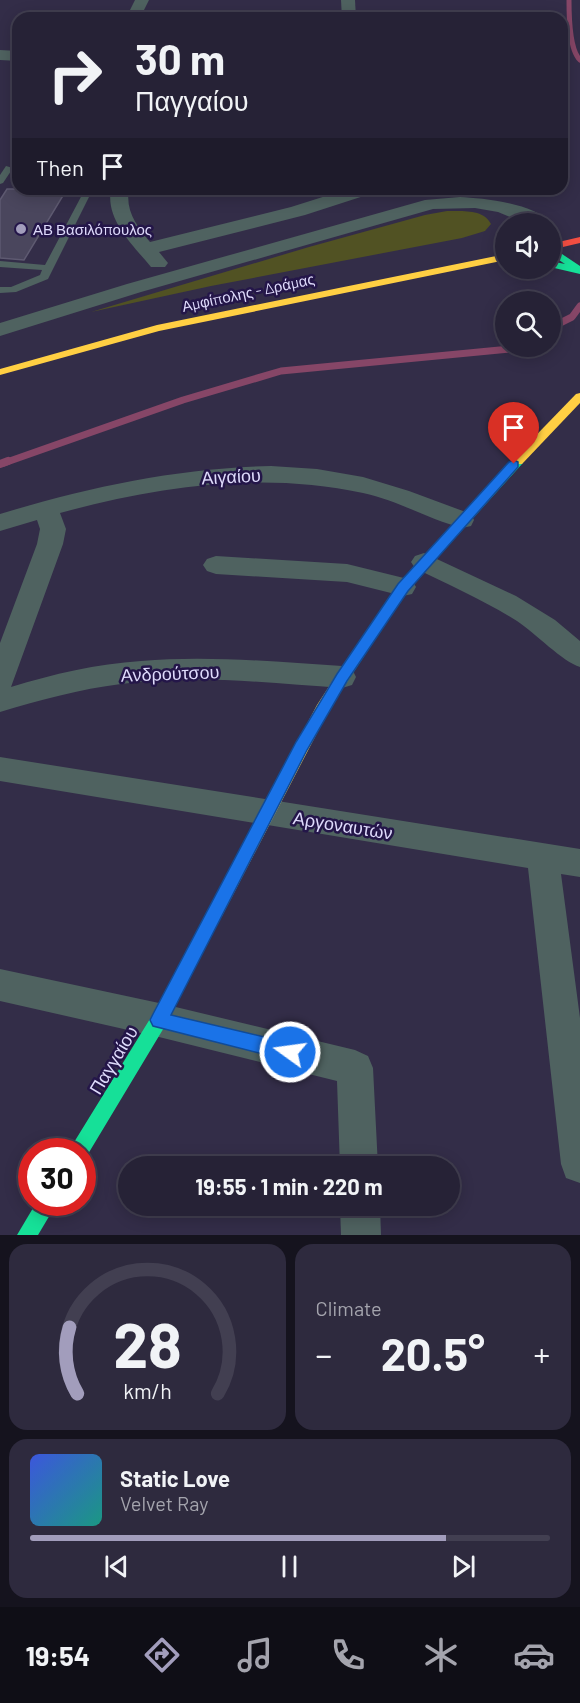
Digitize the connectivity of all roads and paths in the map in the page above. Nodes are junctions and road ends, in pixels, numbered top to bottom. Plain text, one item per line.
1 (9, 168) dead end
2 (0, 181) edge
3 (87, 195) edge
4 (119, 195) edge
5 (348, 195) edge
6 (479, 205) junction
7 (520, 213) edge
8 (495, 214) edge
9 (561, 234) edge
10 (577, 244) edge
11 (561, 246) edge
12 (147, 249) junction
13 (561, 256) edge
14 (495, 259) edge
15 (0, 264) edge
16 (495, 265) edge
17 (561, 267) edge
18 (48, 268) junction
19 (580, 271) edge
20 (171, 278) junction
21 (372, 283) junction
22 (0, 290) edge
23 (0, 330) edge
24 (0, 372) edge
25 (577, 403) edge
26 (46, 509) junction
27 (462, 520) junction
28 (0, 524) edge
29 (424, 562) junction
30 (216, 566) dead end
31 (403, 587) junction
32 (580, 657) edge
33 (342, 677) junction
34 (0, 681) edge
35 (0, 701) edge
36 (0, 769) edge
37 (267, 812) junction
38 (543, 857) junction
39 (580, 863) edge
40 (0, 985) edge
41 (159, 1020) junction
42 (573, 1054) edge
43 (87, 1138) edge
44 (359, 1156) edge
45 (580, 1164) edge
46 (39, 1216) edge
47 (360, 1216) edge
48 (27, 1235) edge
49 (361, 1235) edge

1 - 2 lane
3 - 18 lane
4 - 12 street
5 - 12 street
6 - 7 street
6 - 8 street
6 - 20 street
9 - 10 main road
10 - 11 main road
12 - 20 street
13 - 19 main road
14 - 21 main road, Αμφίπολης - Δράμας
15 - 18 lane
16 - 21 main road
17 - 19 main road
18 - 22 lane
20 - 23 street
21 - 24 main road, Αμφίπολης - Δράμας
25 - 27 main road, Παγγαίου
26 - 27 street, Αιγαίου
26 - 28 street, Αιγαίου
26 - 34 street
27 - 29 main road, Παγγαίου
29 - 31 main road, Παγγαίου
29 - 32 street
30 - 31 street
31 - 33 main road, Παγγαίου
33 - 35 street, Ανδρούτσου
33 - 37 main road, Παγγαίου
36 - 37 street, Αργοναυτών
37 - 38 street, Αργοναυτών
37 - 41 main road, Παγγαίου
38 - 39 street, Αργοναυτών
38 - 42 street
40 - 41 street
41 - 43 main road, Παγγαίου
41 - 44 street
42 - 45 street
46 - 48 main road
47 - 49 street

